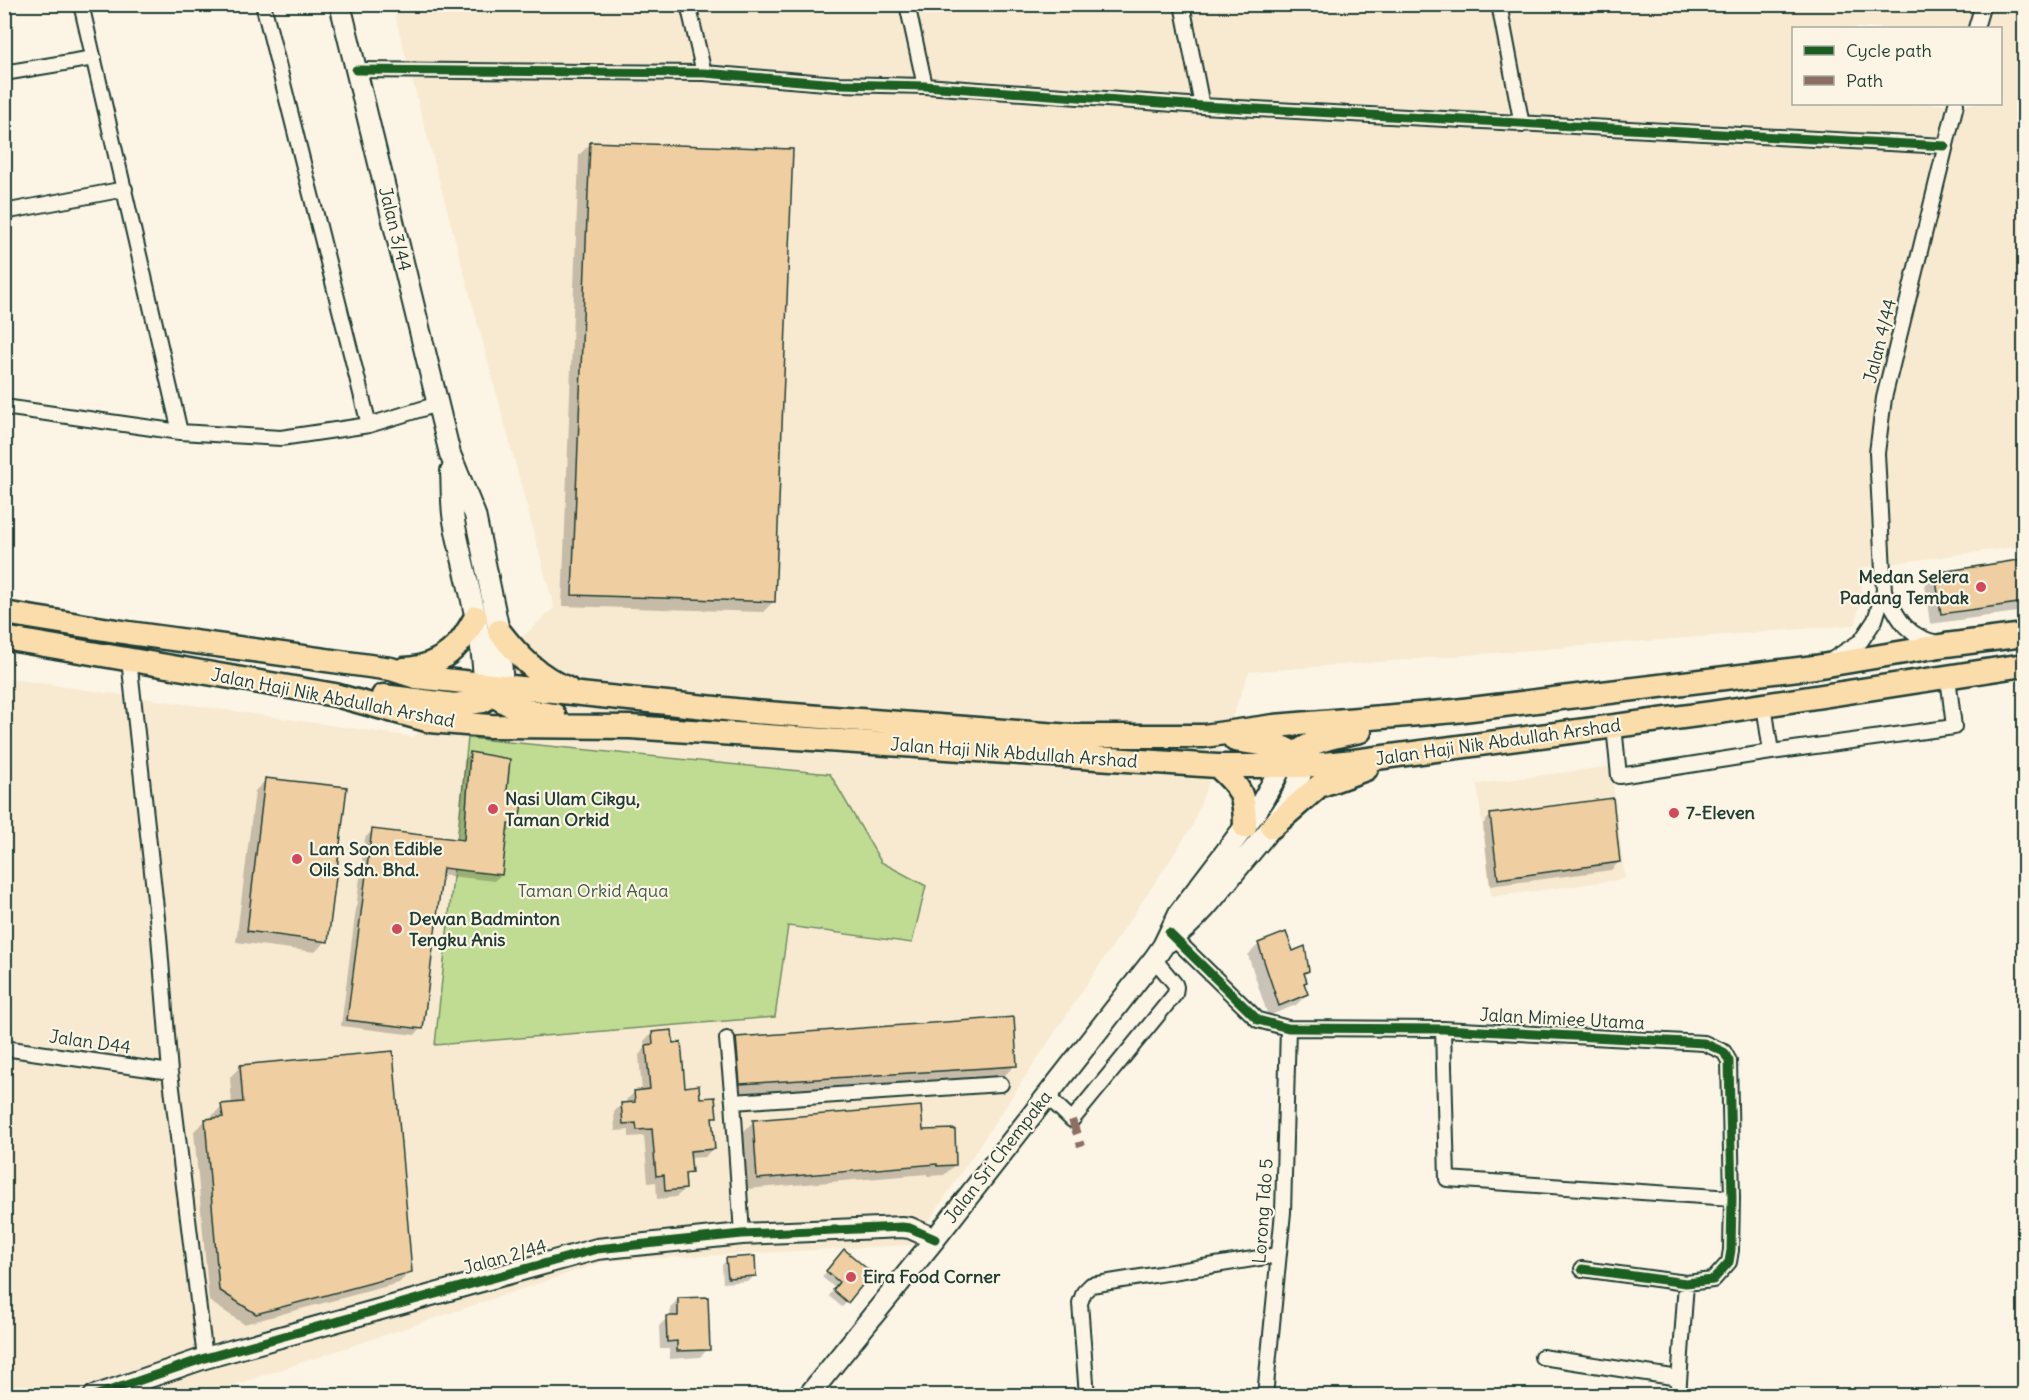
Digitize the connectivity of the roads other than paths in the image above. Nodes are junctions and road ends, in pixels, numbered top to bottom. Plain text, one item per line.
1 (81, 4) edge
2 (263, 4) edge
3 (340, 4) edge
4 (688, 4) edge
5 (908, 4) edge
6 (1182, 4) edge
7 (1499, 4) edge
8 (1983, 4) edge
9 (1976, 27) edge
10 (94, 58) junction
11 (356, 70) junction
12 (4, 73) edge
13 (704, 73) junction
14 (925, 86) junction
15 (1956, 105) edge
16 (1202, 106) junction
17 (1522, 124) junction
18 (1945, 146) junction
19 (125, 189) junction
20 (4, 212) edge
21 (438, 404) junction
22 (4, 407) edge
23 (369, 425) junction
24 (180, 432) junction
25 (450, 454) junction
26 (1884, 591) junction
27 (4, 613) edge
28 (476, 617) junction
29 (499, 631) junction
30 (2025, 635) edge
31 (4, 638) edge
32 (1946, 645) junction
33 (129, 659) junction
34 (2025, 665) edge
35 (1815, 667) junction
36 (391, 669) junction
37 (1948, 677) junction
38 (493, 689) junction
39 (335, 695) junction
40 (581, 695) junction
41 (1764, 705) junction
42 (1455, 711) junction
43 (1614, 726) junction
44 (614, 727) junction
45 (1204, 736) junction
46 (1770, 752) junction
47 (1416, 753) junction
48 (1293, 762) junction
49 (1217, 766) junction
50 (1245, 827) junction
51 (1272, 827) junction
52 (1165, 944) junction
53 (1288, 1028) junction
54 (1443, 1029) junction
55 (727, 1039) dead end
56 (4, 1048) edge
57 (170, 1072) junction
58 (1001, 1084) dead end
59 (1046, 1095) junction
60 (733, 1102) junction
61 (1732, 1198) junction
62 (742, 1234) junction
63 (935, 1239) junction
64 (1278, 1255) junction
65 (1582, 1269) dead end
66 (1686, 1284) junction
67 (205, 1358) junction
68 (1542, 1358) dead end
69 (1679, 1378) junction
70 (94, 1395) edge
71 (808, 1395) edge
72 (1087, 1395) edge
73 (1265, 1395) edge
74 (1678, 1395) edge

1 - 10 street
2 - 23 street
3 - 11 street, Jalan 3/44
4 - 13 street
5 - 14 street
6 - 16 street
7 - 17 street
8 - 9 street
10 - 12 street
10 - 19 street
11 - 13 street
11 - 21 street, Jalan 3/44
13 - 14 street
14 - 16 street
15 - 18 street, Jalan 4/44
16 - 17 street
17 - 18 street
18 - 26 street, Jalan 4/44
19 - 20 street
19 - 24 street
21 - 23 street
21 - 25 street, Jalan 3/44
22 - 24 street
23 - 24 street
25 - 28 street, Jalan 3/44
25 - 29 street, Jalan 3/44
26 - 32 street
26 - 35 street
27 - 36 main road, Jalan Haji Nik Abdullah Arshad
28 - 36 main road
28 - 38 street, Jalan 3/44
29 - 38 street, Jalan 3/44
29 - 40 main road
30 - 32 main road, Jalan Haji Nik Abdullah Arshad
31 - 33 main road, Jalan Haji Nik Abdullah Arshad
32 - 35 main road, Jalan Haji Nik Abdullah Arshad
33 - 39 main road, Jalan Haji Nik Abdullah Arshad
33 - 57 street
34 - 37 main road, Jalan Haji Nik Abdullah Arshad
35 - 42 main road, Jalan Haji Nik Abdullah Arshad
36 - 38 main road, Jalan Haji Nik Abdullah Arshad
37 - 41 main road, Jalan Haji Nik Abdullah Arshad
37 - 46 street
38 - 39 main road
38 - 40 main road, Jalan Haji Nik Abdullah Arshad
38 - 44 main road
39 - 44 main road, Jalan Haji Nik Abdullah Arshad
40 - 45 main road, Jalan Haji Nik Abdullah Arshad
41 - 43 main road, Jalan Haji Nik Abdullah Arshad
41 - 46 street
42 - 45 main road, Jalan Haji Nik Abdullah Arshad
42 - 48 main road
43 - 46 street
43 - 47 main road, Jalan Haji Nik Abdullah Arshad
44 - 49 main road, Jalan Haji Nik Abdullah Arshad
45 - 48 main road
47 - 48 main road, Jalan Haji Nik Abdullah Arshad
47 - 51 main road
48 - 49 main road, Jalan Haji Nik Abdullah Arshad
48 - 50 street
48 - 51 street
49 - 50 main road
50 - 52 street
51 - 52 street
52 - 53 street, Jalan Mimiee Utama
52 - 59 street, Jalan Sri Chempaka
52 - 59 street
53 - 54 street, Jalan Mimiee Utama
53 - 64 street, Lorong Tdo 5
54 - 61 street, Jalan Mimiee Utama
54 - 61 street
55 - 60 street
56 - 57 street, Jalan D44
57 - 67 street
58 - 60 street
59 - 63 street, Jalan Sri Chempaka
60 - 62 street
61 - 66 street, Jalan Mimiee Utama
62 - 63 street, Jalan 2/44
62 - 67 street, Jalan 2/44
63 - 71 street, Jalan Sri Chempaka
64 - 72 street
64 - 73 street, Lorong Tdo 5
65 - 66 street, Jalan Mimiee Utama
66 - 69 street
67 - 70 street, Jalan 2/44
68 - 69 street
69 - 74 street

